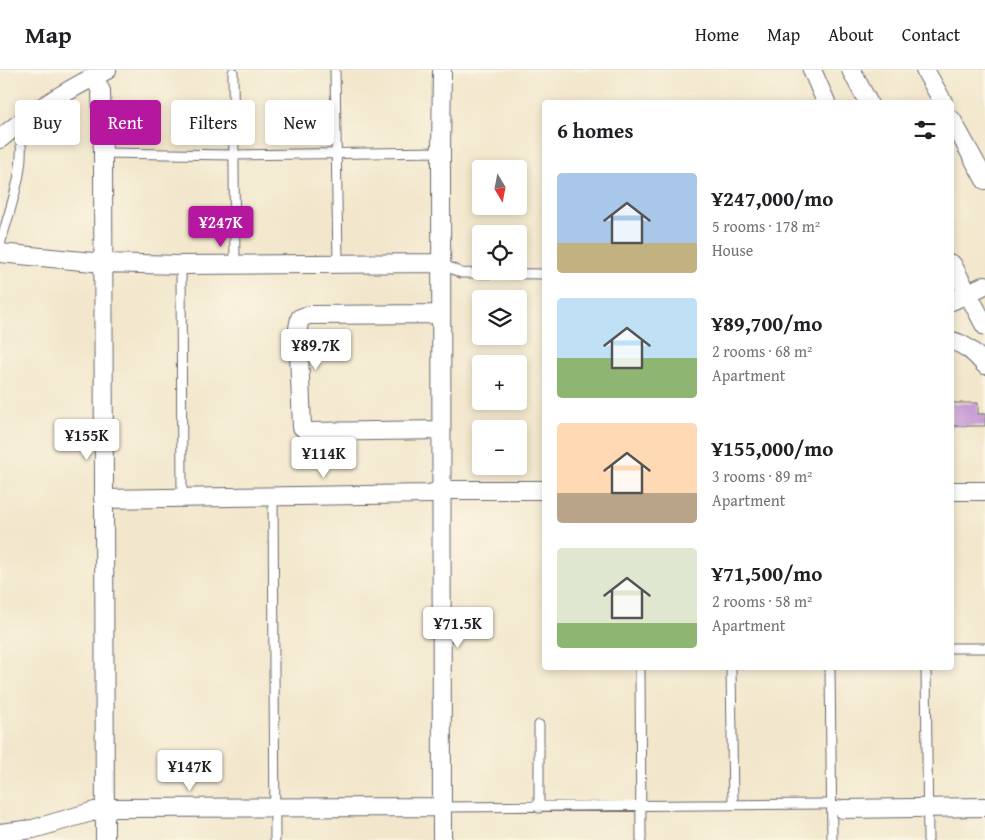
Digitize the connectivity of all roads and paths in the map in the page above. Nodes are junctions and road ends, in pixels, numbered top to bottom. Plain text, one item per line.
1 (334, 70) edge
2 (442, 70) edge
3 (812, 70) edge
4 (851, 70) edge
5 (925, 70) edge
6 (233, 72) dead end
7 (101, 73) edge
8 (54, 100) edge
9 (825, 100) edge
10 (867, 100) edge
11 (942, 100) edge
12 (954, 124) edge
13 (15, 126) edge
14 (0, 139) edge
15 (21, 145) edge
16 (336, 152) junction
17 (441, 152) junction
18 (103, 153) junction
19 (234, 154) junction
20 (985, 180) edge
21 (0, 245) edge
22 (0, 253) edge
23 (103, 263) junction
24 (338, 263) junction
25 (441, 263) junction
26 (235, 264) junction
27 (181, 265) junction
28 (954, 272) edge
29 (542, 274) edge
30 (985, 285) edge
31 (960, 297) edge
32 (441, 314) junction
33 (985, 326) edge
34 (954, 341) edge
35 (985, 364) edge
36 (442, 430) junction
37 (441, 490) junction
38 (542, 490) edge
39 (954, 491) edge
40 (985, 491) edge
41 (273, 496) junction
42 (182, 497) junction
43 (103, 498) junction
44 (954, 648) edge
45 (985, 648) edge
46 (640, 670) edge
47 (731, 670) edge
48 (830, 670) edge
49 (926, 670) edge
50 (539, 724) dead end
51 (733, 805) junction
52 (641, 806) junction
53 (441, 807) junction
54 (837, 807) junction
55 (985, 807) edge
56 (104, 808) junction
57 (540, 808) junction
58 (928, 808) junction
59 (275, 809) junction
60 (0, 833) edge
61 (105, 840) edge
62 (275, 840) edge
63 (442, 840) edge
64 (641, 840) edge
65 (832, 840) edge
66 (928, 840) edge

1 - 16 lane
2 - 17 street
3 - 9 street
4 - 10 street
5 - 11 street
6 - 19 lane
7 - 8 street
7 - 18 street
12 - 20 street
13 - 14 street
15 - 21 lane
16 - 17 lane
16 - 19 lane
16 - 24 lane
17 - 25 street
18 - 19 lane
18 - 23 street
19 - 26 lane
22 - 23 street
23 - 27 street
23 - 43 street
24 - 25 street
24 - 26 street
25 - 29 lane
25 - 32 street
26 - 27 street
27 - 42 lane
28 - 31 street
30 - 31 street
31 - 33 street
32 - 36 street
32 - 36 street
34 - 35 street
36 - 37 street
37 - 38 street
37 - 41 street
37 - 53 street
39 - 40 street
41 - 42 street
41 - 59 lane
42 - 43 street
43 - 56 street
44 - 45 lane
46 - 52 lane
47 - 51 lane
48 - 54 lane
49 - 58 lane
50 - 57 lane
51 - 52 lane
51 - 54 lane
52 - 57 lane
52 - 64 lane
53 - 57 lane
53 - 59 street
53 - 63 street
54 - 58 street
54 - 65 lane
55 - 58 street
56 - 59 street
56 - 60 street
56 - 61 street
58 - 66 lane
59 - 62 lane

